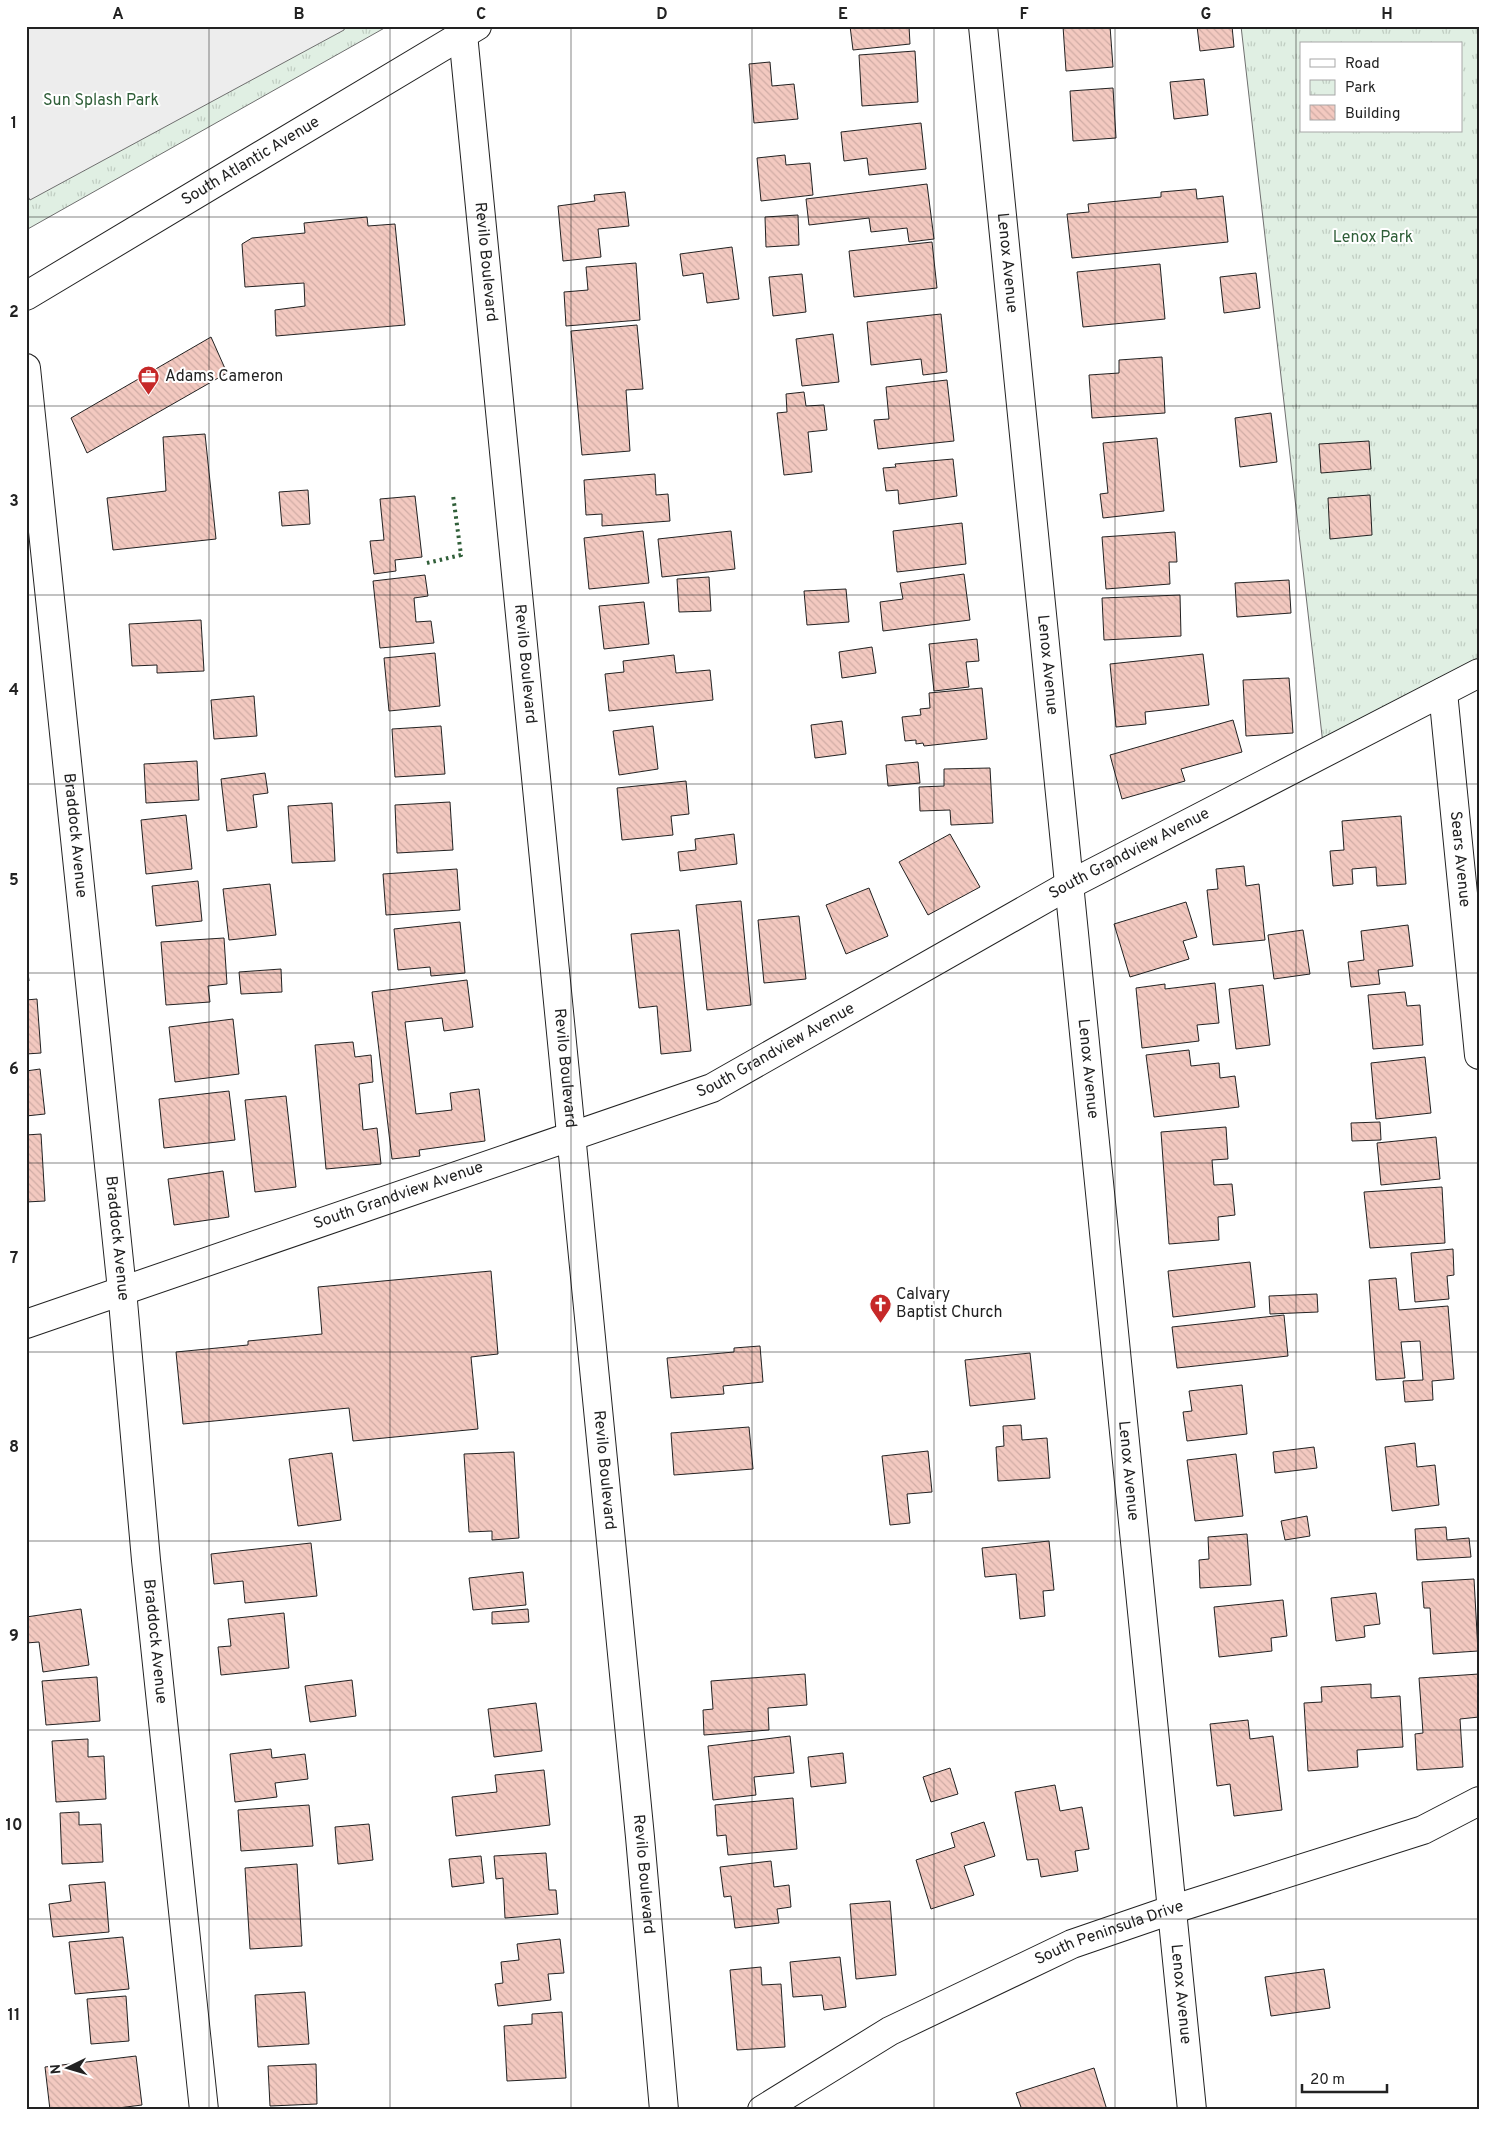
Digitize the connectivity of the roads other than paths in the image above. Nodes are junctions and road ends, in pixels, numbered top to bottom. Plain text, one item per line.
1 (983, 26) edge
2 (466, 29) edge
3 (26, 296) edge
4 (26, 368) edge
5 (1479, 673) edge
6 (1443, 692) junction
7 (1069, 885) junction
8 (1479, 1055) edge
9 (570, 1138) junction
10 (122, 1290) junction
11 (26, 1324) edge
12 (1479, 1801) edge
13 (1174, 1909) junction
14 (204, 2110) edge
15 (664, 2110) edge
16 (762, 2110) edge
17 (1192, 2110) edge

1 - 7 street, Lenox Avenue
2 - 3 street, South Atlantic Avenue
2 - 9 street, Revilo Boulevard
4 - 10 street, Braddock Avenue
5 - 6 street, South Grandview Avenue
6 - 7 street, South Grandview Avenue
6 - 8 street, Sears Avenue
7 - 9 street, South Grandview Avenue
7 - 13 street, Lenox Avenue
9 - 10 street, South Grandview Avenue
9 - 15 street, Revilo Boulevard
10 - 11 street, South Grandview Avenue
10 - 14 street, Braddock Avenue
12 - 13 street, South Peninsula Drive
13 - 16 street, South Peninsula Drive
13 - 17 street, Lenox Avenue

